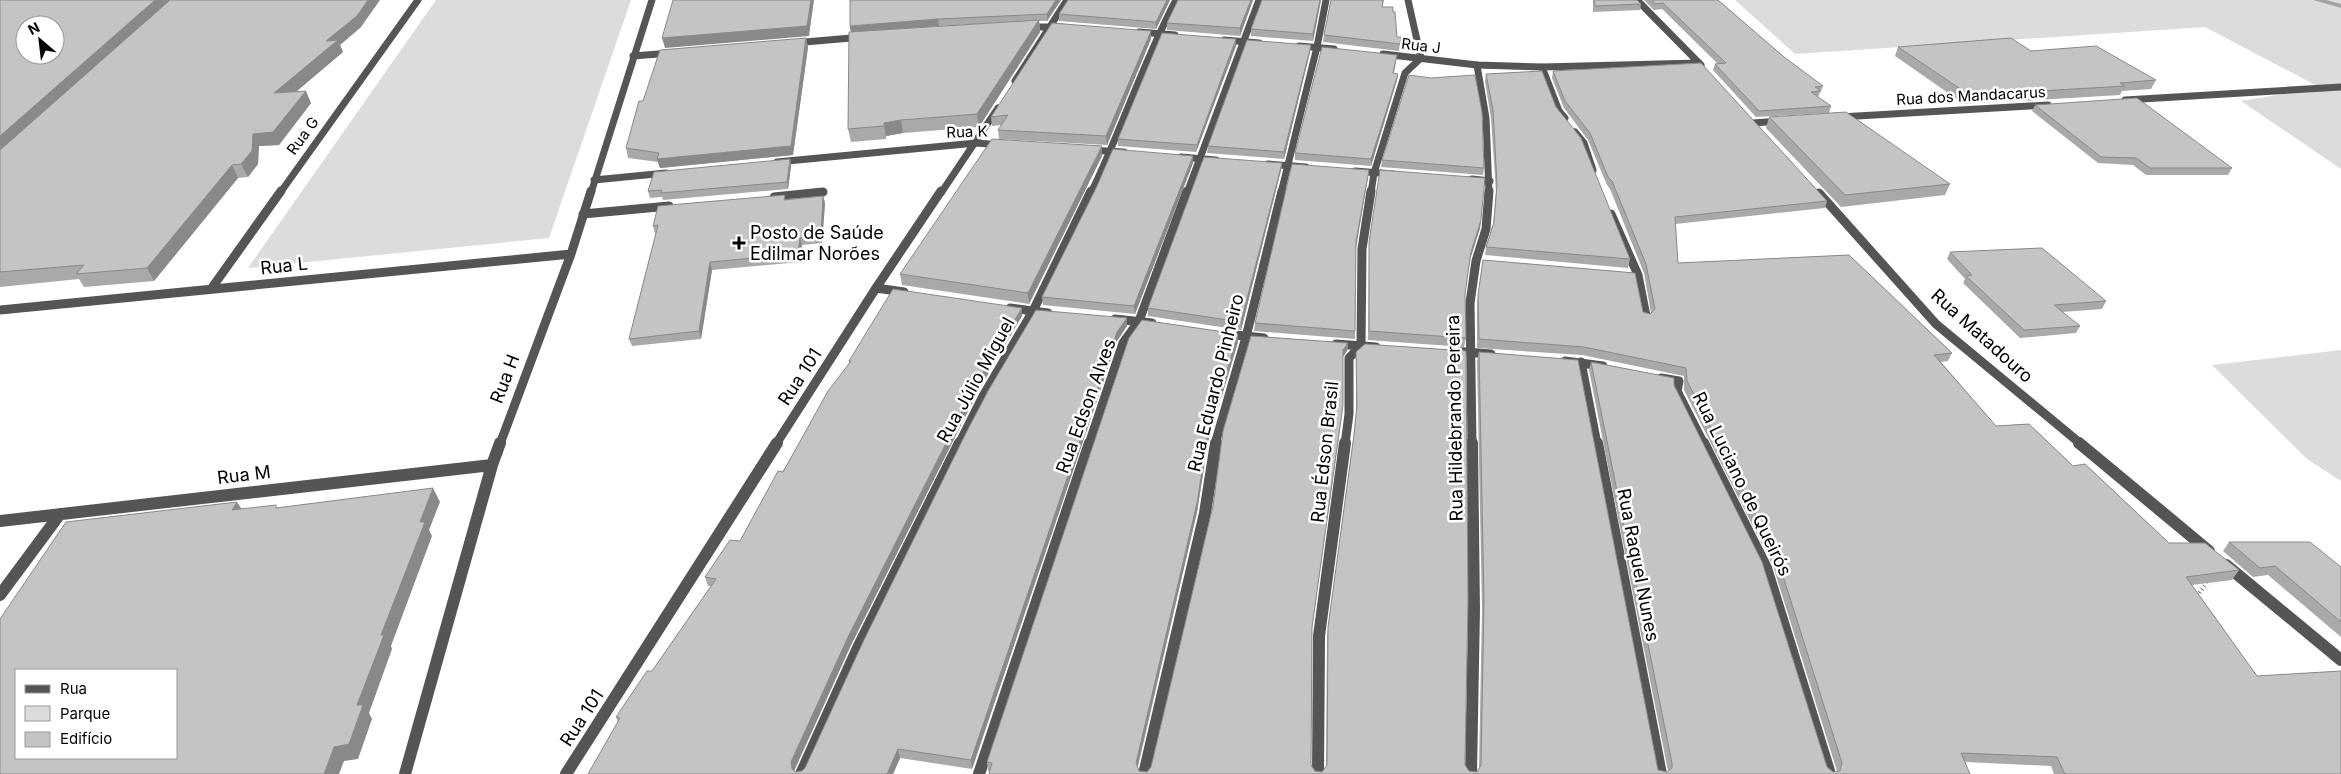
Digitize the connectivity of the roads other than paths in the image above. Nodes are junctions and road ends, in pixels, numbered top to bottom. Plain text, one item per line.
1 (418, 0) edge
2 (652, 0) edge
3 (1067, 0) edge
4 (1176, 0) edge
5 (1259, 0) edge
6 (1326, 0) edge
7 (1408, 0) edge
8 (1636, 0) edge
9 (1050, 26) junction
10 (1022, 27) edge
11 (1070, 27) edge
12 (1129, 32) edge
13 (1158, 34) junction
14 (1187, 36) edge
15 (871, 37) edge
16 (1215, 39) edge
17 (1244, 42) junction
18 (785, 44) edge
19 (1271, 44) edge
20 (1289, 45) edge
21 (1317, 47) junction
22 (1345, 50) edge
23 (680, 52) edge
24 (1374, 53) edge
25 (633, 56) junction
26 (1421, 58) junction
27 (1699, 63) junction
28 (1477, 65) junction
29 (1542, 67) junction
30 (1705, 70) edge
31 (2341, 87) edge
32 (2112, 101) edge
33 (2052, 105) edge
34 (1747, 116) edge
35 (1833, 118) edge
36 (1793, 120) edge
37 (1753, 122) junction
38 (1760, 129) edge
39 (976, 143) junction
40 (1014, 146) edge
41 (1082, 149) edge
42 (1111, 151) junction
43 (1131, 153) edge
44 (1170, 156) edge
45 (1200, 159) junction
46 (1229, 161) edge
47 (770, 163) edge
48 (1258, 163) edge
49 (1288, 166) junction
50 (1316, 168) edge
51 (1345, 170) edge
52 (673, 172) edge
53 (1374, 173) junction
54 (1403, 175) edge
55 (1461, 179) edge
56 (594, 180) junction
57 (1490, 181) junction
58 (1598, 182) edge
59 (1811, 184) edge
60 (823, 192) dead end
61 (764, 198) edge
62 (676, 206) edge
63 (1609, 208) edge
64 (583, 214) junction
65 (571, 254) junction
66 (876, 288) junction
67 (212, 289) junction
68 (915, 294) edge
69 (1003, 307) edge
70 (0, 310) edge
71 (1033, 312) junction
72 (1062, 314) edge
73 (1646, 316) edge
74 (1100, 318) edge
75 (1139, 321) junction
76 (1159, 324) edge
77 (1217, 333) edge
78 (1246, 337) junction
79 (1274, 339) edge
80 (1322, 343) edge
81 (1360, 346) junction
82 (1390, 347) edge
83 (1439, 350) edge
84 (1469, 352) junction
85 (1506, 356) edge
86 (1553, 360) edge
87 (1580, 362) junction
88 (1616, 369) edge
89 (1652, 376) edge
90 (492, 465) junction
91 (60, 514) junction
92 (0, 521) edge
93 (0, 595) edge
94 (2341, 660) edge
95 (406, 774) edge
96 (566, 774) edge
97 (801, 774) edge
98 (979, 774) edge
99 (1144, 774) edge
100 (1318, 774) edge
101 (1472, 774) edge
102 (1661, 774) edge
103 (1830, 774) edge

1 - 67 street, Rua G
2 - 25 street, Rua H
3 - 9 street, Rua 101
4 - 13 street, Rua Júlio Miguel
5 - 17 street, Rua Edson Alves
6 - 21 street, Rua Eduardo Pinheiro
7 - 26 street
8 - 27 street
9 - 10 street
9 - 11 street
9 - 39 street, Rua 101
12 - 13 street
13 - 14 street
13 - 42 street, Rua Júlio Miguel
15 - 18 street
16 - 17 street
17 - 19 street
17 - 45 street, Rua Edson Alves
20 - 21 street
21 - 22 street
21 - 49 street, Rua Eduardo Pinheiro
23 - 25 street
24 - 26 street, Rua J
25 - 56 street, Rua H
26 - 28 street, Rua J
26 - 53 street, Rua Édson Brasil
27 - 29 street, Rua J
27 - 30 street
28 - 29 street, Rua J
28 - 57 street, Rua Hildebrando Pereira
29 - 58 street
31 - 32 street
33 - 35 street, Rua dos Mandacarus
34 - 37 street
36 - 37 street
37 - 38 street
39 - 40 street, Rua K
39 - 47 street, Rua K
39 - 66 street, Rua 101
41 - 42 street
42 - 43 street
42 - 71 street, Rua Júlio Miguel
44 - 45 street
45 - 46 street
45 - 75 street, Rua Edson Alves
48 - 49 street
49 - 50 street
49 - 78 street, Rua Eduardo Pinheiro
51 - 53 street
52 - 56 street
53 - 54 street
53 - 81 street, Rua Édson Brasil
55 - 57 street
56 - 64 street, Rua H
57 - 84 street, Rua Hildebrando Pereira
59 - 94 street, Rua Matadouro
60 - 61 street
62 - 64 street
63 - 73 street
64 - 65 street, Rua H
65 - 67 street, Rua L
65 - 90 street, Rua H
66 - 68 street
66 - 96 street, Rua 101
67 - 70 street, Rua L
69 - 71 street
71 - 72 street
71 - 97 street, Rua Júlio Miguel
74 - 75 street
75 - 76 street
75 - 98 street, Rua Edson Alves
77 - 78 street
78 - 79 street
78 - 99 street, Rua Eduardo Pinheiro
80 - 81 street
81 - 82 street
81 - 100 street, Rua Édson Brasil
83 - 84 street
84 - 85 street
84 - 101 street, Rua Hildebrando Pereira
86 - 87 street
87 - 88 street
87 - 102 street, Rua Raquel Nunes
89 - 103 street, Rua Luciano de Queirós
90 - 91 street, Rua M
90 - 95 street, Rua H
91 - 92 street, Rua M
91 - 93 street

